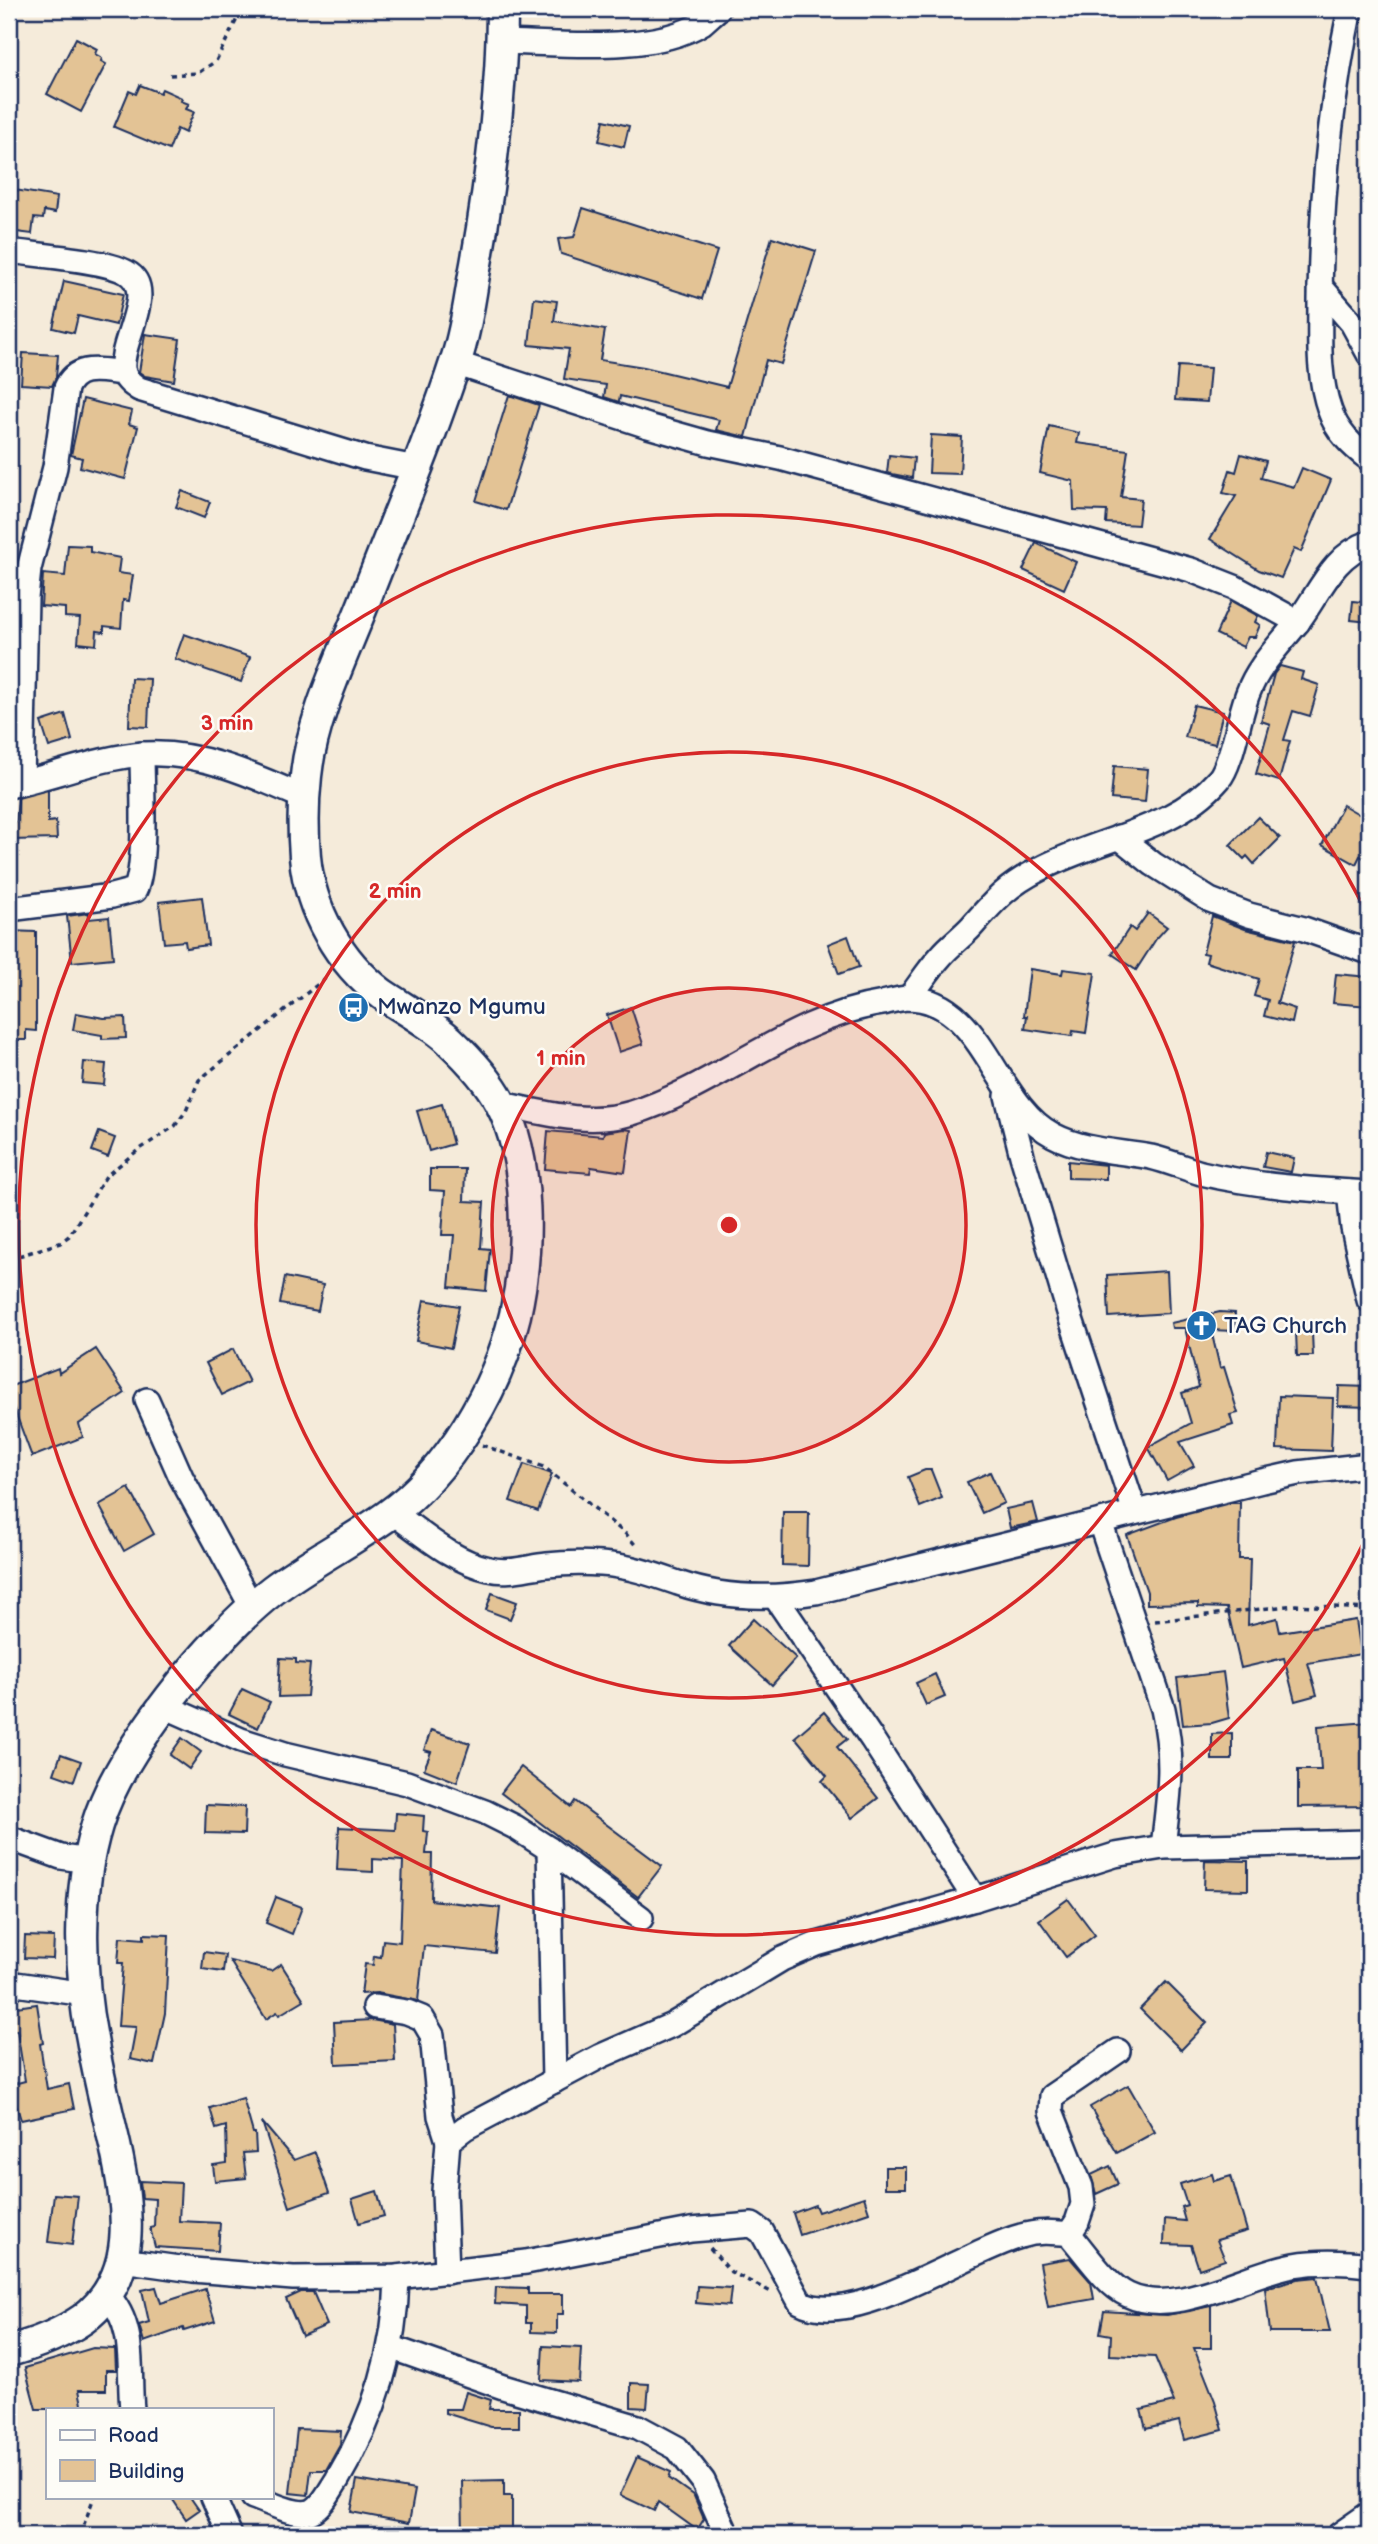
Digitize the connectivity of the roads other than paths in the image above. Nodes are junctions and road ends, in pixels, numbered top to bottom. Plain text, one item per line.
1 (502, 9) edge
2 (718, 9) edge
3 (1350, 9) edge
4 (502, 42) junction
5 (9, 251) edge
6 (1320, 286) junction
7 (1369, 354) edge
8 (455, 363) junction
9 (124, 373) junction
10 (1369, 459) edge
11 (416, 468) junction
12 (1369, 543) edge
13 (1298, 622) junction
14 (142, 754) junction
15 (16, 785) edge
16 (305, 798) junction
17 (1119, 838) junction
18 (9, 909) edge
19 (1369, 953) edge
20 (909, 998) junction
21 (1006, 1090) junction
22 (502, 1104) junction
23 (1359, 1192) edge
24 (1369, 1300) edge
25 (147, 1400) dead end
26 (1369, 1465) edge
27 (393, 1512) junction
28 (1135, 1512) junction
29 (1100, 1522) junction
30 (776, 1598) junction
31 (253, 1609) junction
32 (164, 1706) junction
33 (9, 1838) edge
34 (1369, 1842) edge
35 (1163, 1846) junction
36 (550, 1849) junction
37 (89, 1861) junction
38 (975, 1899) junction
39 (641, 1918) dead end
40 (9, 1983) edge
41 (85, 1994) junction
42 (375, 2007) dead end
43 (1118, 2052) dead end
44 (554, 2081) junction
45 (448, 2141) junction
46 (1069, 2234) junction
47 (122, 2260) junction
48 (1369, 2265) edge
49 (447, 2272) junction
50 (397, 2277) junction
51 (107, 2295) junction
52 (390, 2347) junction
53 (9, 2351) edge
54 (132, 2408) edge
55 (213, 2498) edge
56 (256, 2498) edge
57 (1369, 2514) edge
58 (230, 2535) edge
59 (727, 2535) edge
60 (1339, 2535) edge

1 - 4 street
2 - 4 street
3 - 6 street
4 - 8 street
5 - 9 street
6 - 7 street
6 - 10 street
8 - 11 street
8 - 13 street
9 - 11 street
9 - 15 street
11 - 16 street
12 - 13 street
13 - 17 street
14 - 15 street
14 - 16 street
14 - 18 street
16 - 22 street
17 - 19 street
17 - 20 street
20 - 21 street
20 - 22 street
21 - 23 street
21 - 28 street
22 - 27 street
23 - 24 street
25 - 31 street
26 - 28 street
27 - 30 street
27 - 31 street
28 - 29 street
29 - 30 street
29 - 35 street
30 - 38 street
31 - 32 street
32 - 36 street
32 - 37 street
33 - 37 street
34 - 35 street
35 - 38 street
36 - 39 street
36 - 44 street
37 - 41 street
38 - 44 street
40 - 41 street
41 - 47 street
42 - 45 street
43 - 46 street
44 - 45 street
45 - 49 street
46 - 48 street
46 - 49 street
47 - 50 street
47 - 51 street
49 - 50 street
50 - 52 street
51 - 53 street
51 - 54 street
52 - 56 street
52 - 59 street
55 - 58 street
57 - 60 street

